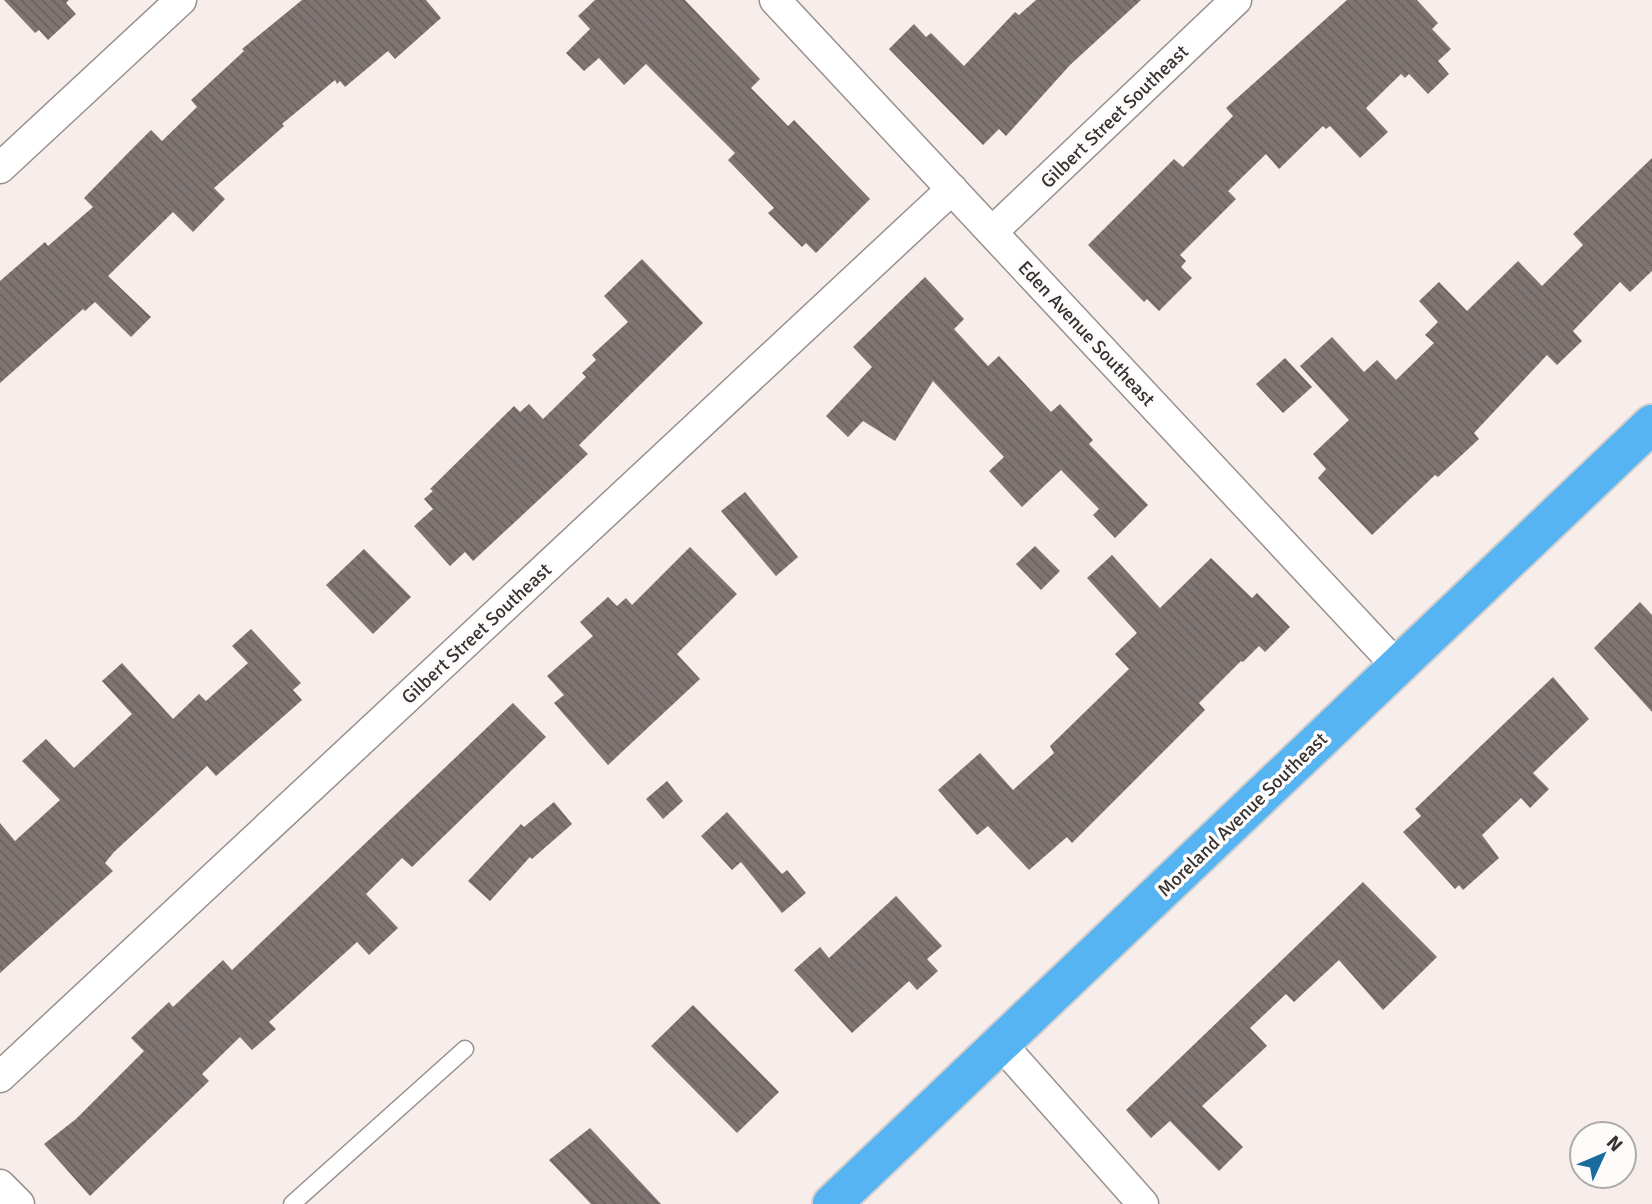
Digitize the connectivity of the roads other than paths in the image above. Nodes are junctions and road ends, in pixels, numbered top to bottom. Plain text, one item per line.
1 (181, 0) edge
2 (775, 0) edge
3 (1236, 0) edge
4 (0, 168) edge
5 (952, 189) junction
6 (992, 232) junction
7 (1652, 424) edge
8 (1398, 667) junction
9 (1001, 1044) junction
10 (465, 1049) dead end
11 (0, 1077) edge
12 (0, 1185) edge
13 (19, 1204) edge
14 (292, 1204) edge
15 (832, 1204) edge
16 (1143, 1204) edge

1 - 4 street
2 - 5 street, Eden Avenue Southeast
3 - 6 street, Gilbert Street Southeast
5 - 6 street, Eden Avenue Southeast
5 - 11 street, Gilbert Street Southeast
6 - 8 street, Eden Avenue Southeast
7 - 8 highway, Moreland Avenue Southeast
8 - 9 highway, Moreland Avenue Southeast
9 - 15 highway, Moreland Avenue Southeast
9 - 16 street
10 - 14 lane
12 - 13 street

